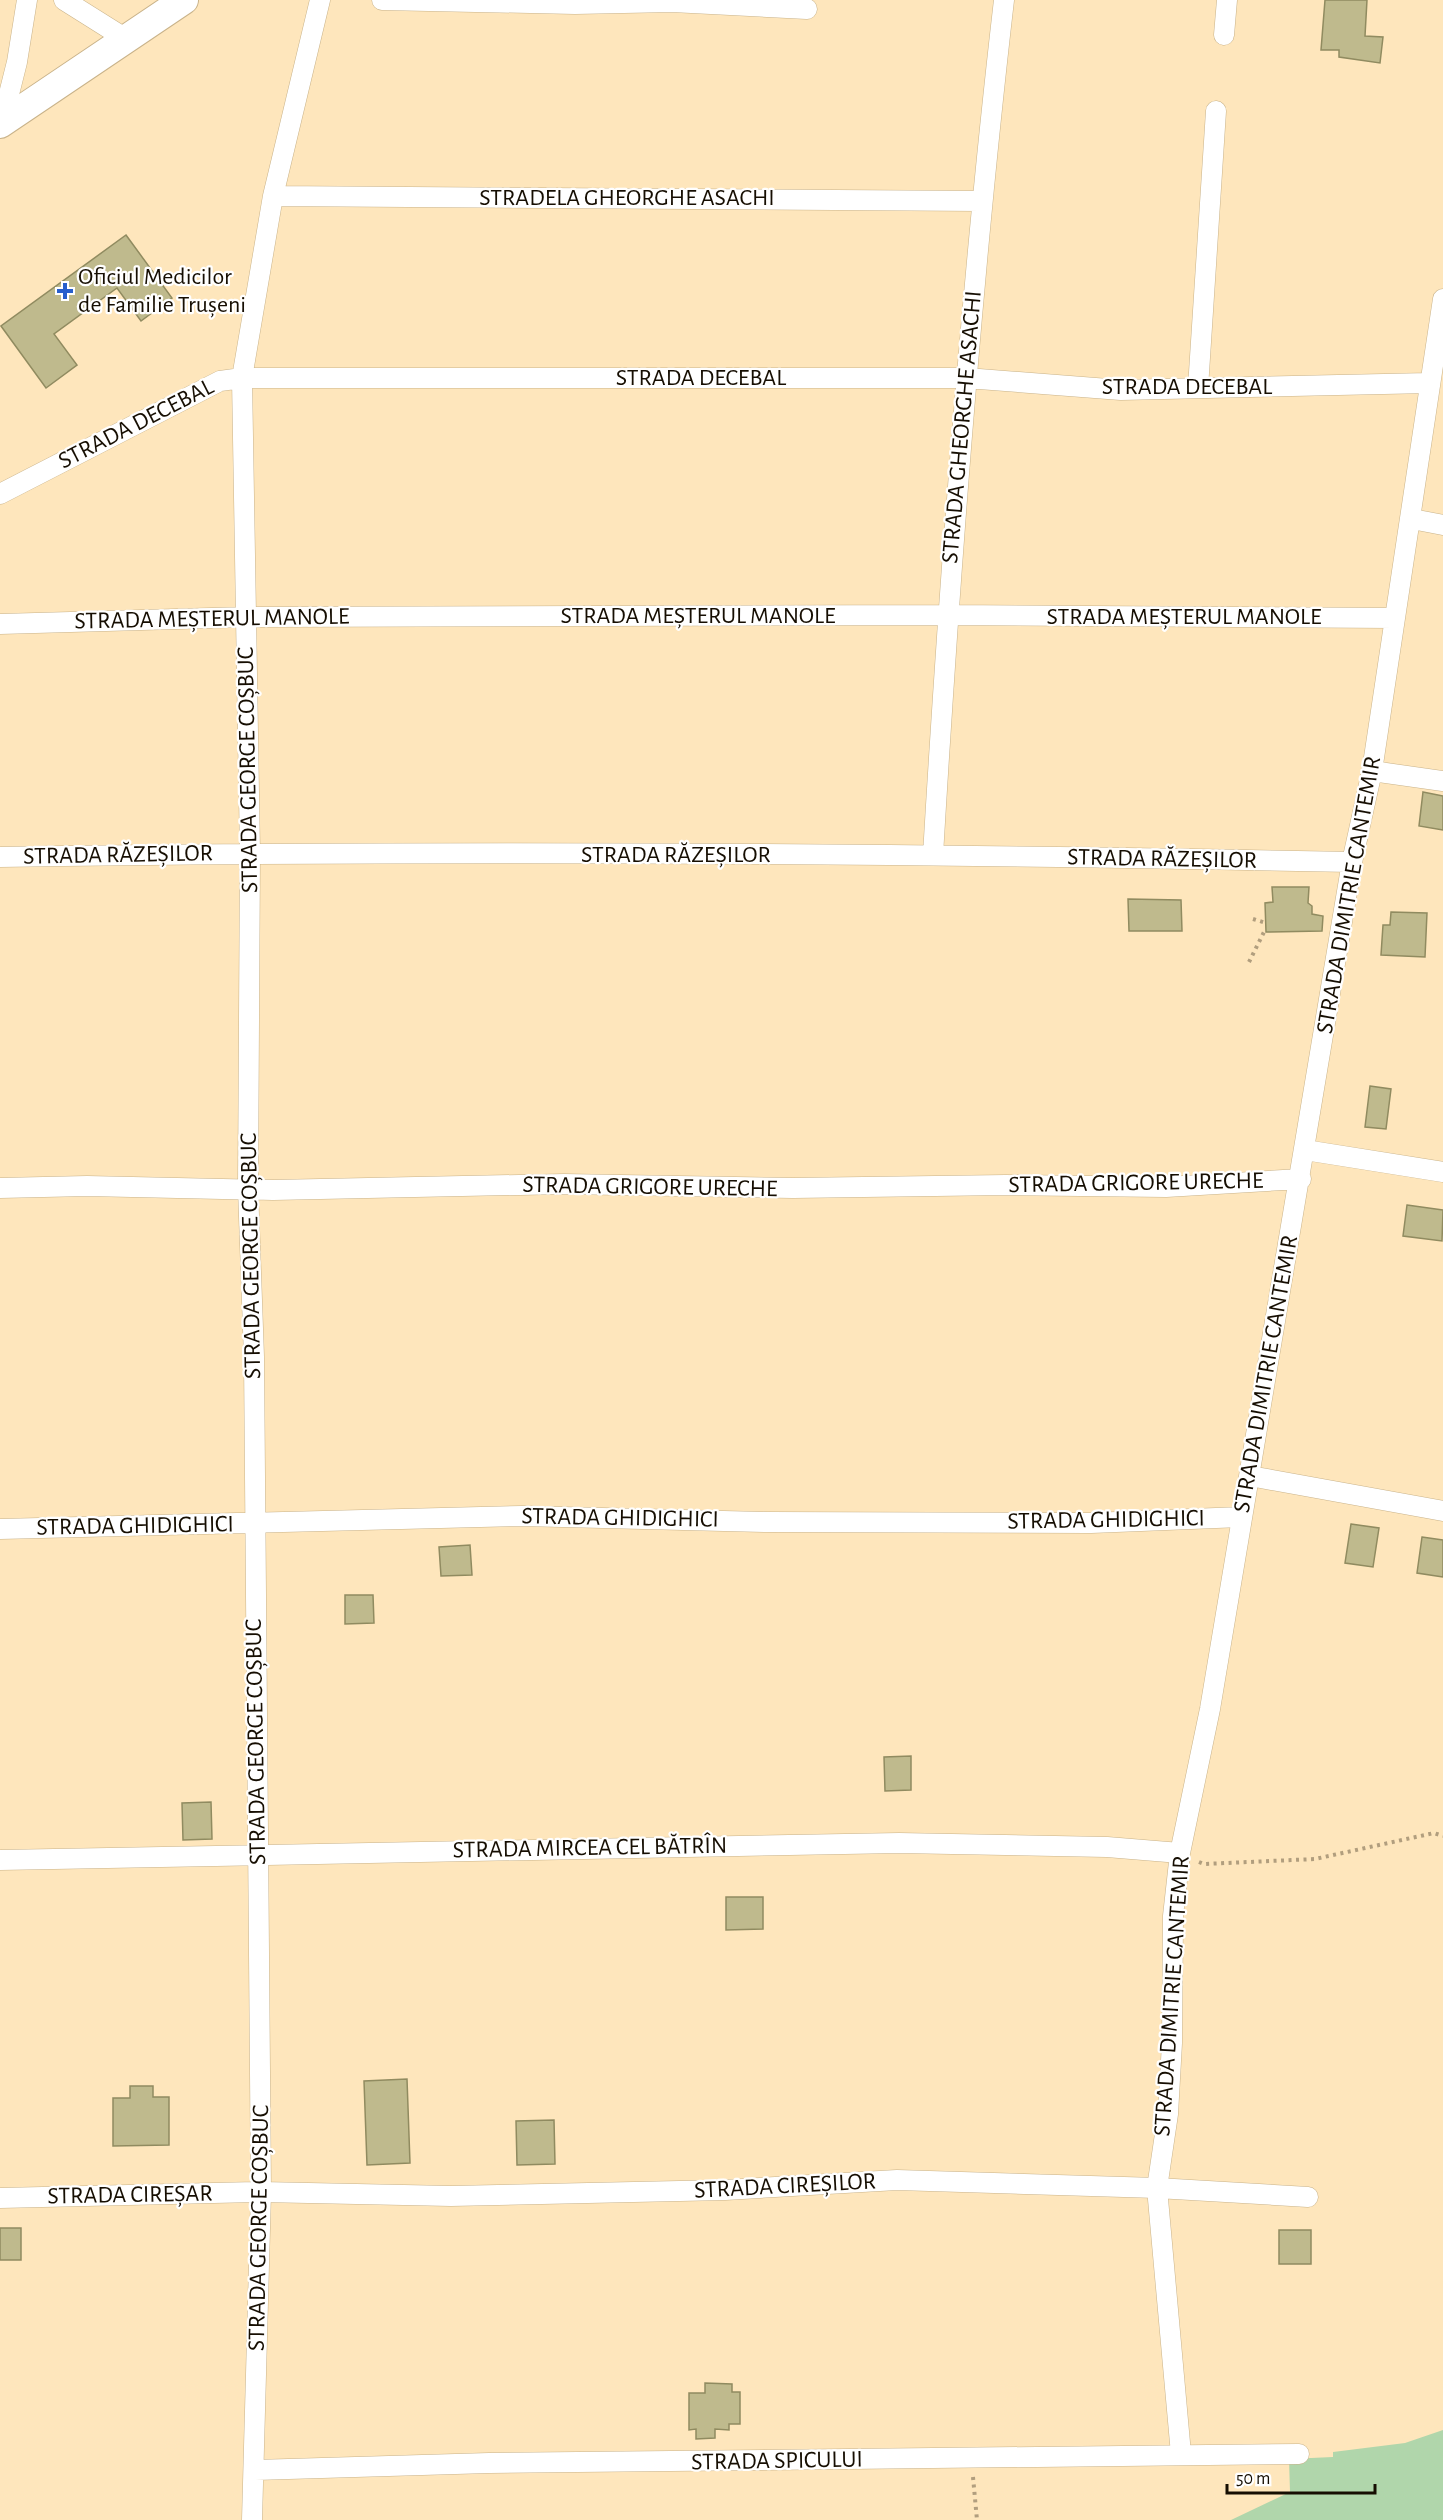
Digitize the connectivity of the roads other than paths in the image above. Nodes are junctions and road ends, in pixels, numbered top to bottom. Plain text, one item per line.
1 (27, 0) edge
2 (64, 0) edge
3 (184, 0) edge
4 (320, 0) edge
5 (382, 0) edge
6 (1004, 0) edge
7 (1227, 0) edge
8 (807, 9) dead end
9 (1224, 35) dead end
10 (126, 39) junction
11 (1216, 111) dead end
12 (9, 118) edge
13 (273, 196) junction
14 (981, 201) junction
15 (1443, 299) edge
16 (242, 378) junction
17 (966, 378) junction
18 (1429, 383) junction
19 (1198, 388) junction
20 (0, 494) edge
21 (1412, 519) junction
22 (1443, 525) edge
23 (947, 615) junction
24 (247, 617) junction
25 (1395, 618) junction
26 (0, 624) edge
27 (1372, 771) junction
28 (1443, 781) edge
29 (250, 853) junction
30 (933, 855) junction
31 (0, 857) edge
32 (1352, 862) junction
33 (1305, 1150) junction
34 (1443, 1172) edge
35 (1300, 1179) junction
36 (0, 1188) edge
37 (248, 1188) junction
38 (1250, 1476) junction
39 (1443, 1511) edge
40 (1241, 1517) junction
41 (254, 1523) junction
42 (0, 1529) edge
43 (1180, 1853) junction
44 (258, 1856) junction
45 (0, 1860) edge
46 (1157, 2188) junction
47 (261, 2193) junction
48 (0, 2198) edge
49 (1308, 2198) dead end
50 (1181, 2454) junction
51 (1299, 2454) dead end
52 (255, 2470) junction
53 (252, 2520) edge

1 - 12 street
1 - 12 street
2 - 10 street
3 - 10 street
4 - 13 street, STRADA GEORGE COȘBUC
5 - 8 street
6 - 14 street, STRADA GHEORGHE ASACHI
7 - 9 street
10 - 12 street
11 - 19 street
13 - 14 street, STRADELA GHEORGHE ASACHI
13 - 16 street, STRADA GEORGE COȘBUC
14 - 17 street, STRADA GHEORGHE ASACHI
15 - 18 street, STRADA DIMITRIE CANTEMIR
16 - 17 street, STRADA DECEBAL
16 - 20 street, STRADA DECEBAL
16 - 24 street, STRADA GEORGE COȘBUC
17 - 19 street, STRADA DECEBAL
17 - 23 street, STRADA GHEORGHE ASACHI
18 - 19 street, STRADA DECEBAL
18 - 21 street, STRADA DIMITRIE CANTEMIR
21 - 22 street
21 - 25 street, STRADA DIMITRIE CANTEMIR
23 - 24 street, STRADA MEȘTERUL MANOLE
23 - 25 street, STRADA MEȘTERUL MANOLE
23 - 30 street, STRADA GHEORGHE ASACHI
24 - 26 street, STRADA MEȘTERUL MANOLE
24 - 29 street, STRADA GEORGE COȘBUC
25 - 27 street, STRADA DIMITRIE CANTEMIR
27 - 28 street
27 - 32 street, STRADA DIMITRIE CANTEMIR
29 - 30 street, STRADA RĂZEȘILOR
29 - 31 street, STRADA RĂZEȘILOR
29 - 37 street, STRADA GEORGE COȘBUC
30 - 32 street, STRADA RĂZEȘILOR
32 - 33 street, STRADA DIMITRIE CANTEMIR
33 - 34 street
33 - 35 street, STRADA DIMITRIE CANTEMIR
35 - 37 street, STRADA GRIGORE URECHE
35 - 38 street, STRADA DIMITRIE CANTEMIR
36 - 37 street, STRADA GRIGORE URECHE
37 - 41 street, STRADA GEORGE COȘBUC
38 - 39 street
38 - 40 street, STRADA DIMITRIE CANTEMIR
40 - 41 street, STRADA GHIDIGHICI
40 - 43 street, STRADA DIMITRIE CANTEMIR
41 - 42 street, STRADA GHIDIGHICI
41 - 44 street, STRADA GEORGE COȘBUC
43 - 44 street, STRADA MIRCEA CEL BĂTRÎN
43 - 46 street, STRADA DIMITRIE CANTEMIR
44 - 45 street, STRADA MIRCEA CEL BĂTRÎN
44 - 47 street, STRADA GEORGE COȘBUC
46 - 47 street, STRADA CIREȘILOR
46 - 49 street, STRADA CIREȘILOR
46 - 50 street, STRADA DIMITRIE CANTEMIR
47 - 48 street, STRADA CIREȘAR
47 - 52 street, STRADA GEORGE COȘBUC
50 - 51 street, STRADA SPICULUI
50 - 52 street, STRADA SPICULUI
52 - 53 street, STRADA GEORGE COȘBUC

